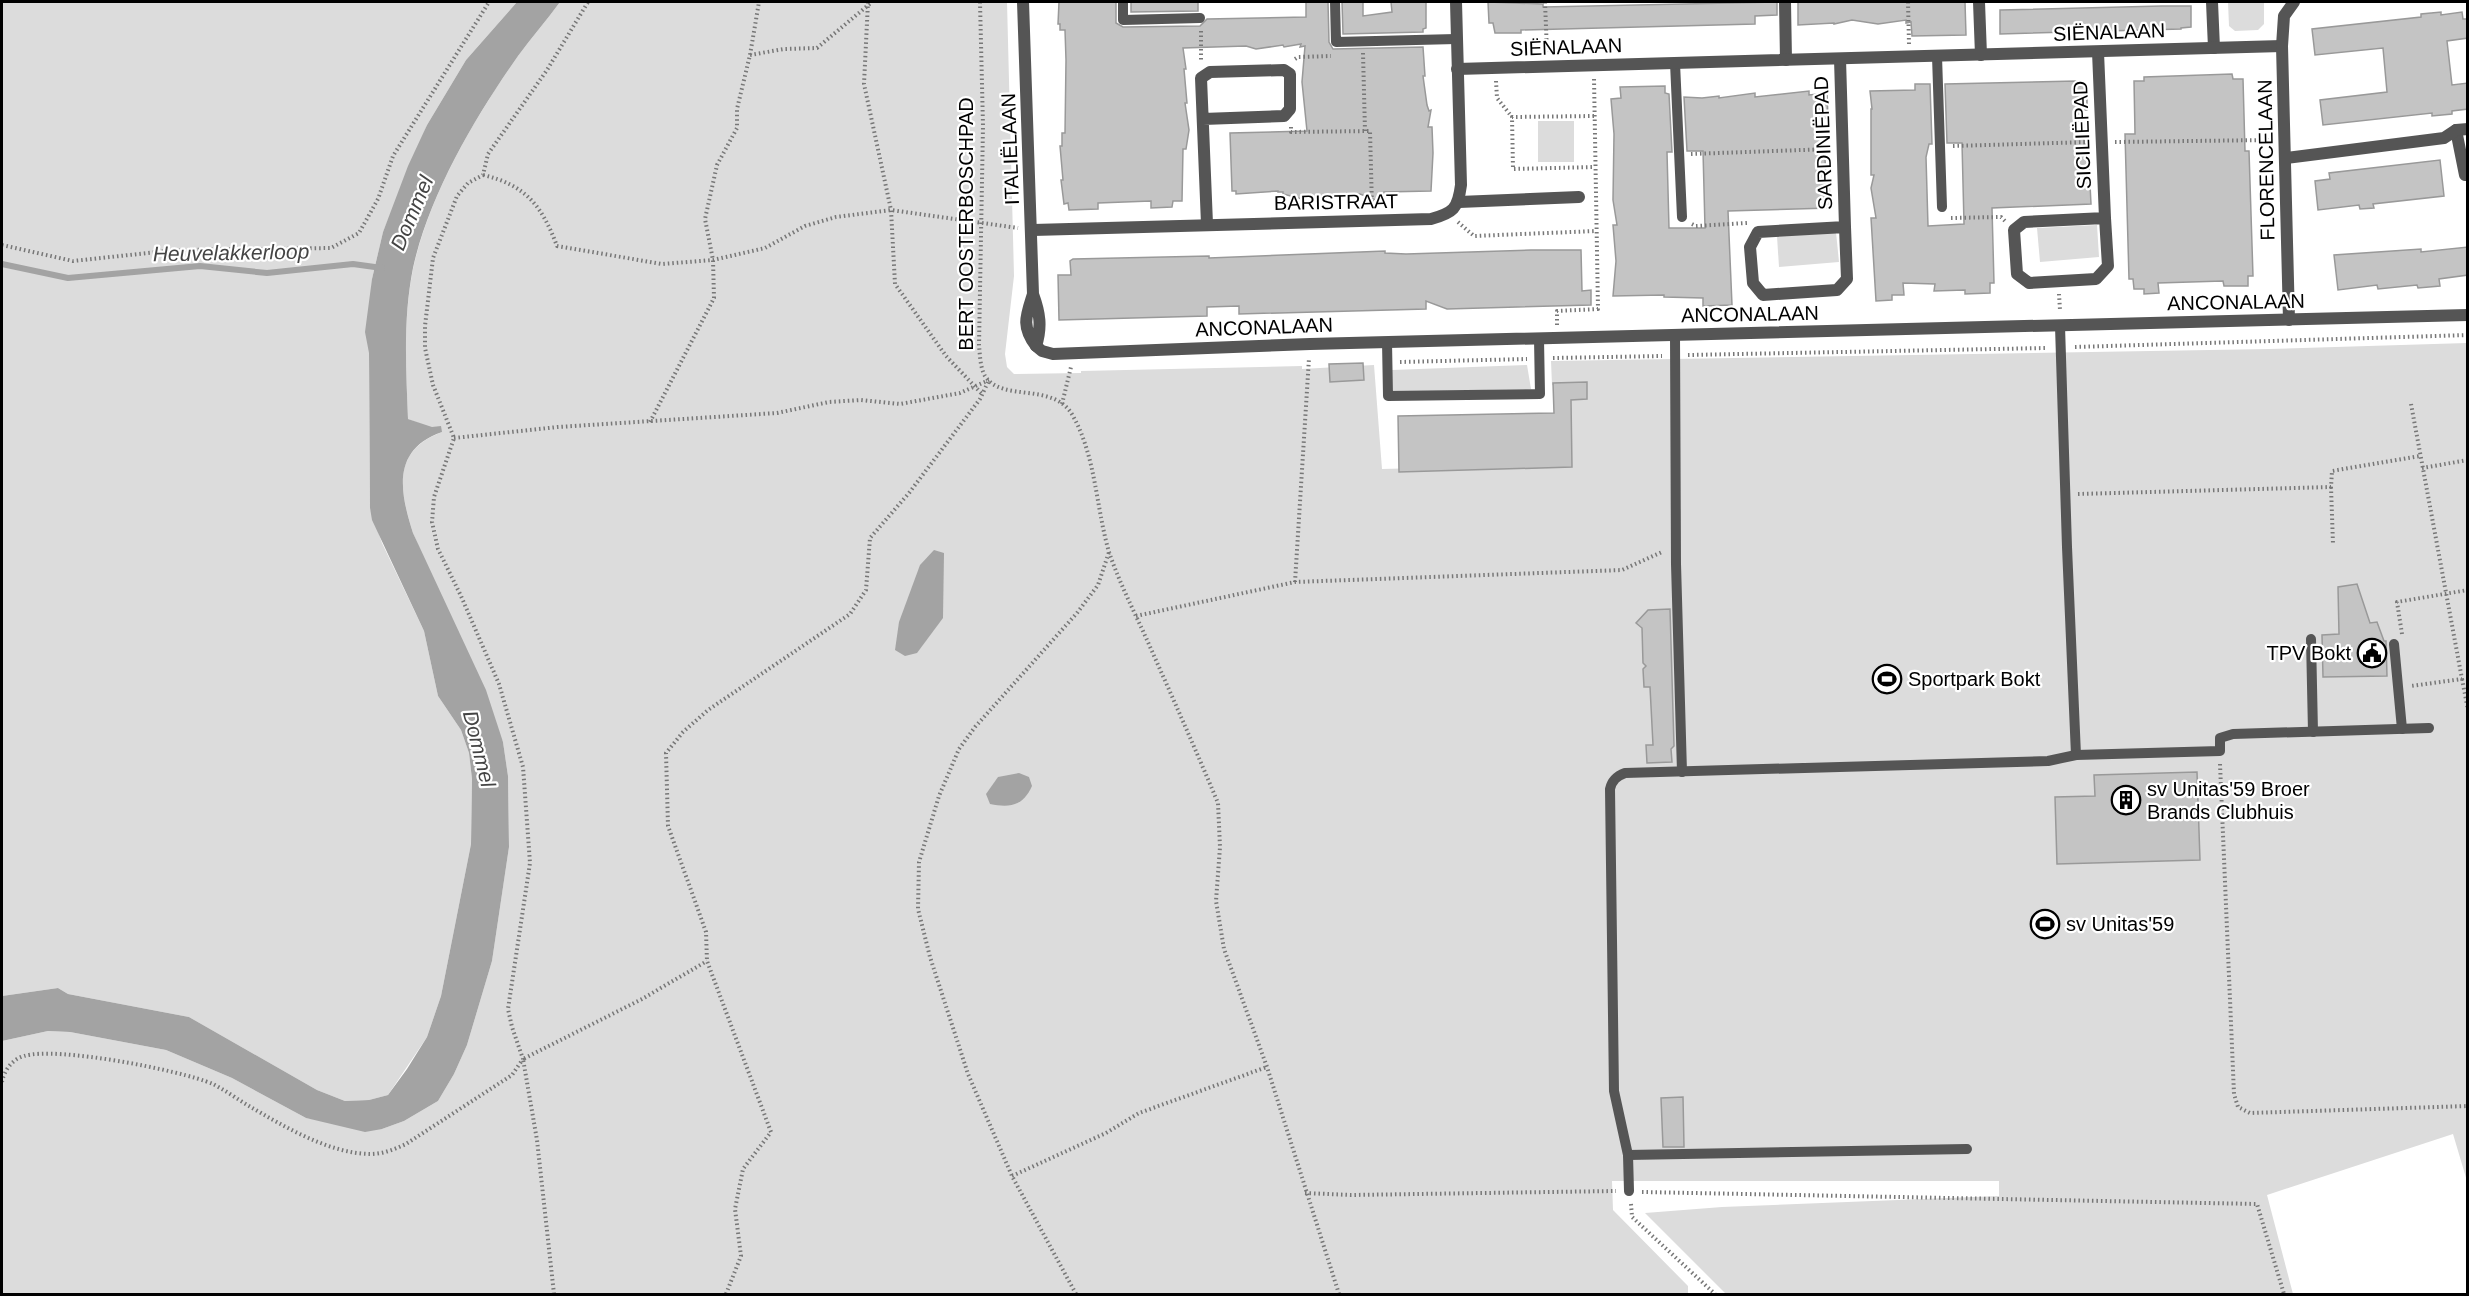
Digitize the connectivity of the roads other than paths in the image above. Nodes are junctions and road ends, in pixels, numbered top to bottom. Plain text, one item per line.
1 (1023, 2) edge
2 (1123, 2) edge
3 (1335, 2) edge
4 (1456, 2) edge
5 (1785, 2) edge
6 (1979, 2) edge
7 (2212, 2) edge
8 (2294, 2) edge
9 (1200, 18) road end
10 (1456, 39) junction
11 (2282, 46) junction
12 (2214, 48) junction
13 (2098, 52) junction
14 (1981, 55) junction
15 (1937, 56) junction
16 (1840, 59) junction
17 (1786, 60) junction
18 (1675, 63) junction
19 (1457, 69) junction
20 (1203, 118) junction
21 (2462, 129) edge
22 (2286, 159) junction
23 (2468, 174) edge
24 (1578, 197) dead end
25 (1459, 202) junction
26 (1942, 207) road end
27 (1682, 217) road end
28 (2105, 218) junction
29 (1207, 224) junction
30 (1845, 227) junction
31 (1033, 230) junction
32 (2468, 315) edge
33 (2289, 320) junction
34 (2060, 326) junction
35 (1675, 335) junction
36 (1539, 339) junction
37 (1387, 342) junction
38 (1036, 346) joint
39 (2311, 639) dead end
40 (2399, 644) road end
41 (2429, 728) dead end
42 (2402, 729) junction
43 (2313, 732) junction
44 (2076, 755) junction
45 (1682, 772) junction
46 (1967, 1149) dead end
47 (1629, 1155) junction
48 (1629, 1191) road end

1 - 31 street, ITALIËLAAN
2 - 9 lane
3 - 10 lane
4 - 10 street
5 - 17 street
6 - 14 street
7 - 12 street
8 - 11 street, FLORENCELAAN
10 - 19 street
11 - 12 street, SIËNALAAN
11 - 22 street, FLORENCELAAN
12 - 13 street, SIËNALAAN
13 - 14 street, SIËNALAAN
13 - 28 street, SICILIËPAD
14 - 15 street, SIËNALAAN
15 - 16 street, SIËNALAAN
15 - 26 lane
16 - 17 street, SIËNALAAN
16 - 30 street, SARDINIËPAD
17 - 18 street, SIËNALAAN
18 - 19 street, SIËNALAAN
18 - 27 lane
19 - 25 street
20 - 20 street
20 - 29 street
21 - 22 street
21 - 23 street
22 - 33 street, FLORENCELAAN
24 - 25 street
25 - 29 street, BARISTRAAT
28 - 28 street, SICILIËPAD
29 - 31 street, BARISTRAAT
30 - 30 street, SARDINIËPAD
31 - 38 street, ITALIËLAAN
32 - 33 street, ANCONALAAN
33 - 34 street, ANCONALAAN
34 - 35 street, ANCONALAAN
34 - 44 lane
35 - 36 street, ANCONALAAN
35 - 45 lane
36 - 37 street, ANCONALAAN
36 - 37 lane
37 - 38 street, ANCONALAAN
39 - 43 lane
40 - 42 lane
41 - 42 lane
42 - 43 lane
43 - 44 lane
44 - 45 lane
45 - 47 lane
46 - 47 lane
47 - 48 lane

